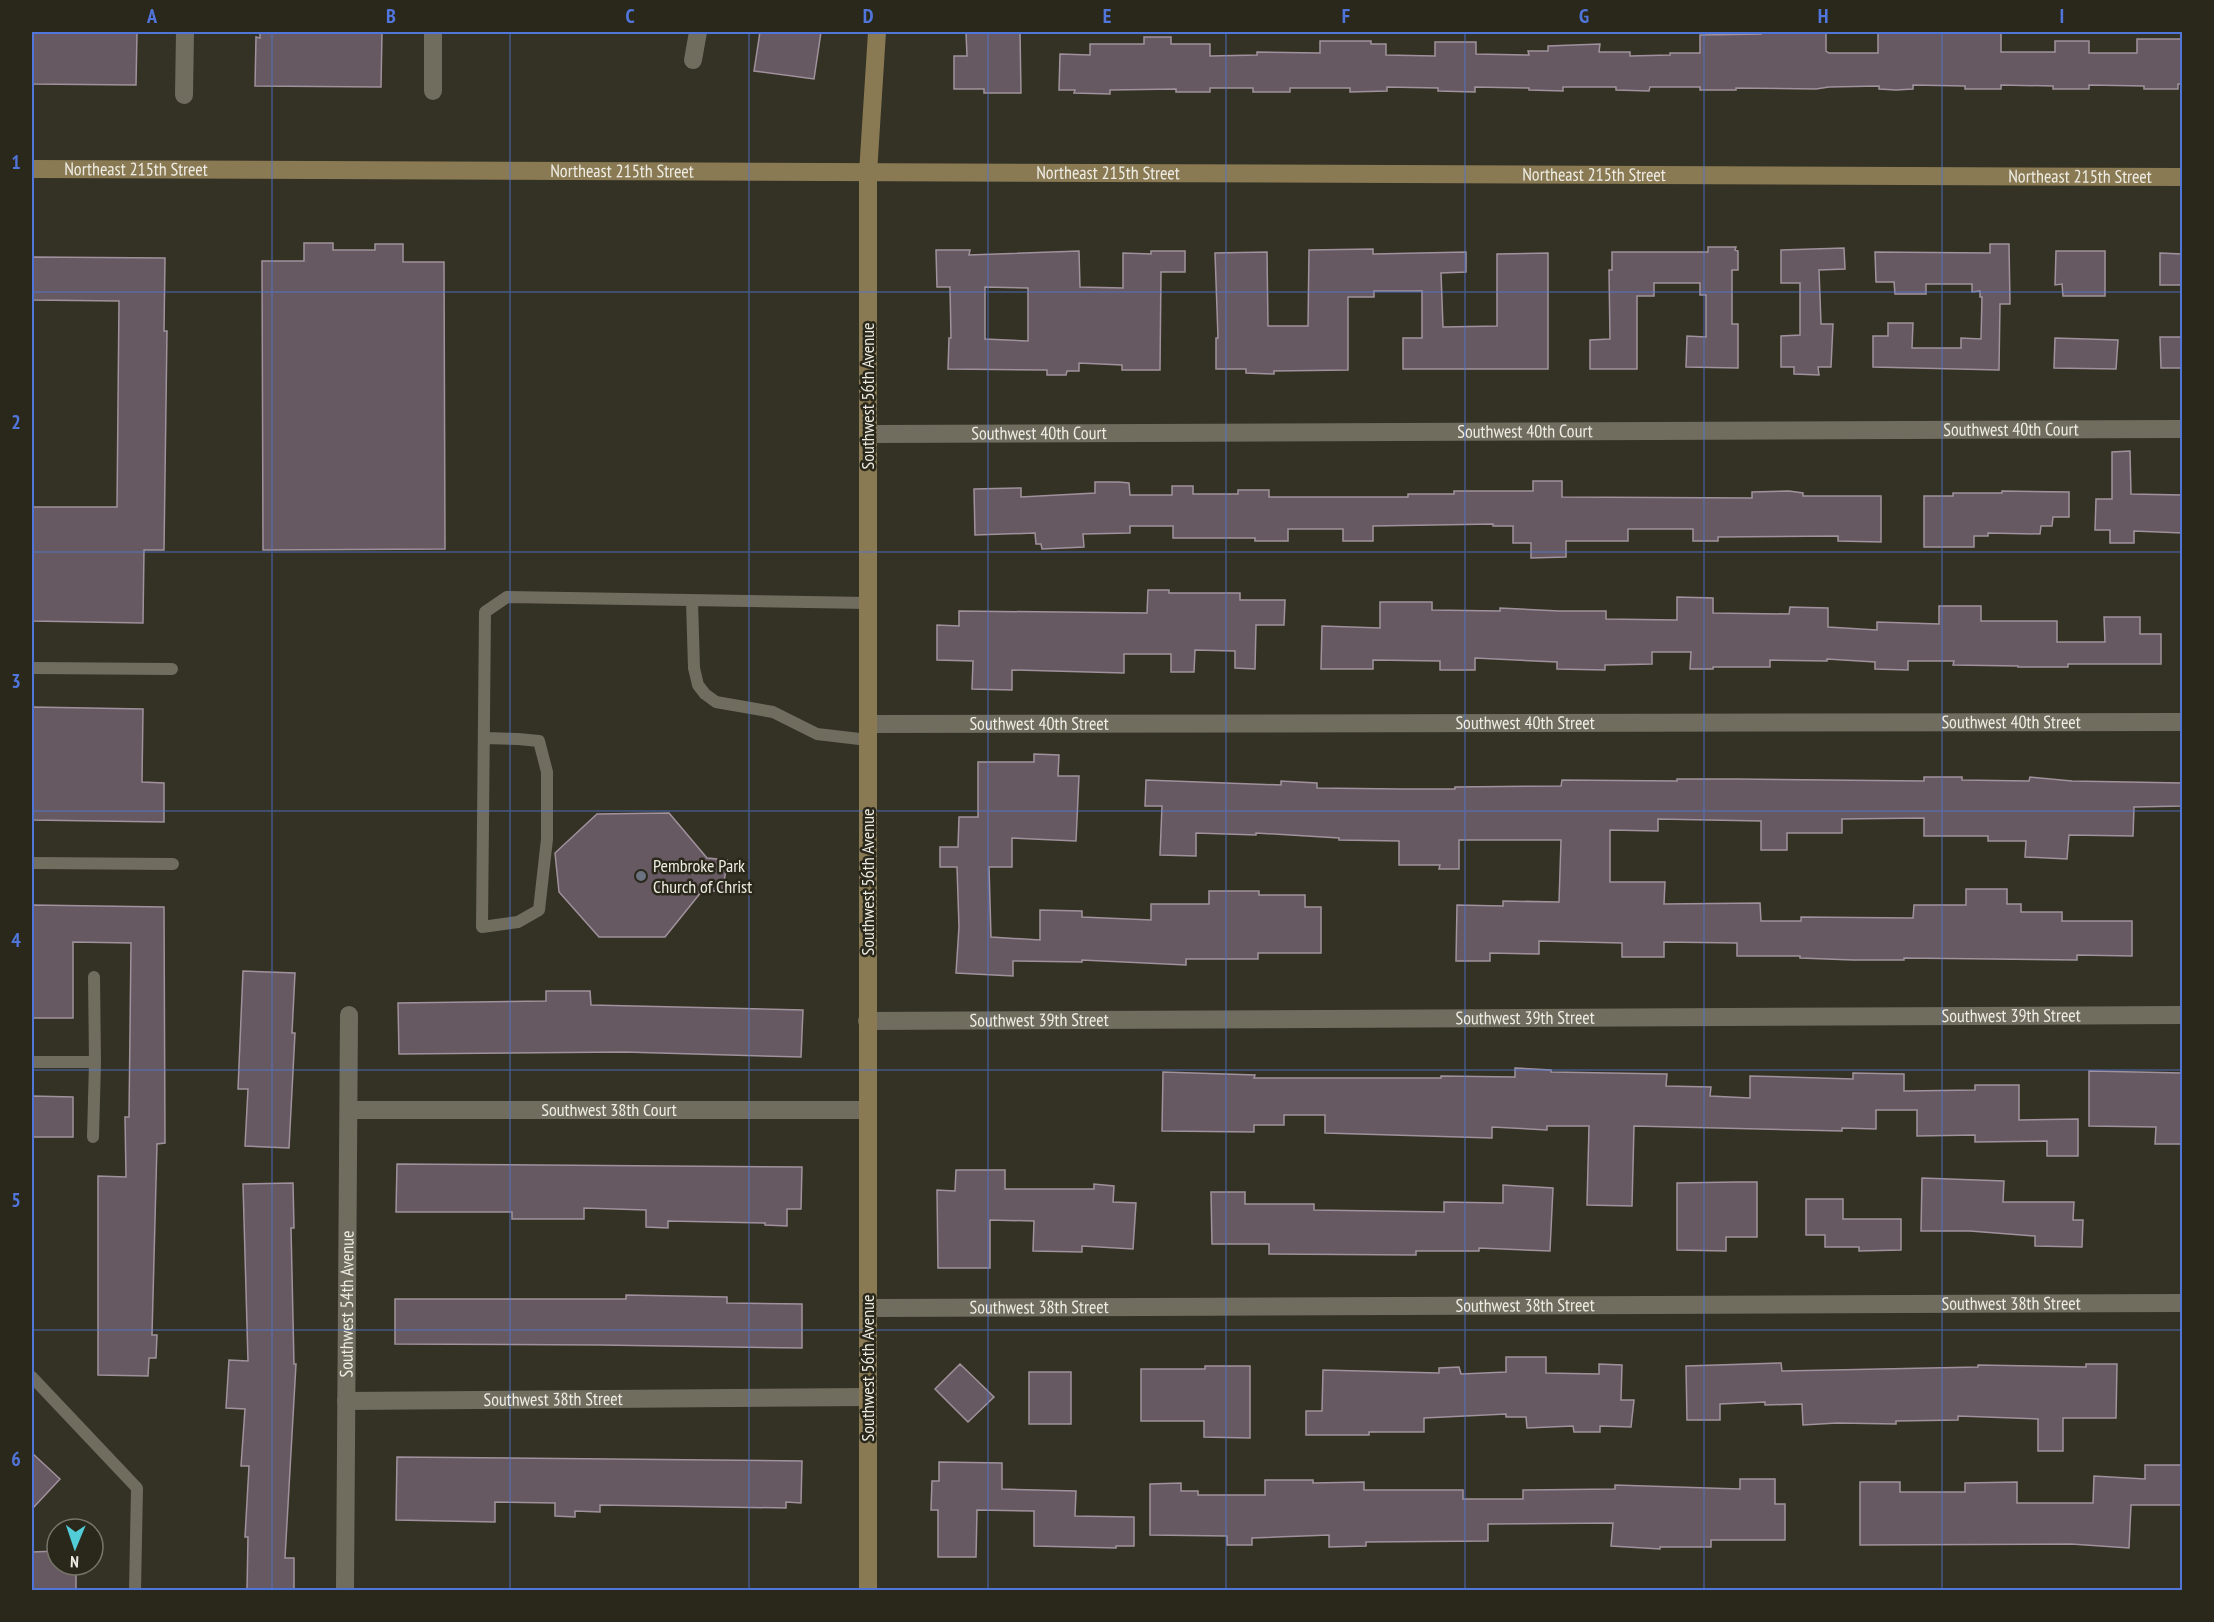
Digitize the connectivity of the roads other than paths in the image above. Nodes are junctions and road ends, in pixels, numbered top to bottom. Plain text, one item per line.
1 (185, 32) edge
2 (433, 32) edge
3 (699, 32) edge
4 (877, 32) edge
5 (693, 60) dead end
6 (433, 91) dead end
7 (184, 95) dead end
8 (32, 169) edge
9 (868, 173) junction
10 (2182, 177) edge
11 (2182, 429) edge
12 (868, 434) junction
13 (692, 601) junction
14 (868, 603) junction
15 (32, 668) edge
16 (172, 669) dead end
17 (2182, 722) edge
18 (868, 732) junction
19 (484, 738) junction
20 (32, 863) edge
21 (173, 864) dead end
22 (94, 977) dead end
23 (349, 1015) dead end
24 (2182, 1015) edge
25 (867, 1021) junction
26 (32, 1062) edge
27 (95, 1062) junction
28 (349, 1110) junction
29 (868, 1110) junction
30 (93, 1137) dead end
31 (2182, 1303) edge
32 (868, 1308) junction
33 (32, 1377) edge
34 (868, 1398) junction
35 (346, 1401) junction
36 (135, 1590) edge
37 (345, 1590) edge
38 (868, 1590) edge

1 - 7 street
2 - 6 street
3 - 5 street
4 - 9 street, Southwest 56th Avenue
8 - 9 street, Northeast 215th Street
9 - 10 street, Northeast 215th Street
9 - 12 street, Southwest 56th Avenue
11 - 12 street, Southwest 40th Court
12 - 14 street, Southwest 56th Avenue
13 - 14 lane
13 - 18 lane
13 - 19 lane
14 - 18 street, Southwest 56th Avenue
15 - 16 lane
17 - 18 street, Southwest 40th Street
18 - 25 street, Southwest 56th Avenue
19 - 19 lane
20 - 21 lane
22 - 27 lane
23 - 28 street, Southwest 54th Avenue
24 - 25 street, Southwest 39th Street
25 - 29 street, Southwest 56th Avenue
26 - 27 lane
27 - 30 lane
28 - 29 street, Southwest 38th Court
28 - 35 street, Southwest 54th Avenue
29 - 32 street, Southwest 56th Avenue
31 - 32 street, Southwest 38th Street
32 - 34 street, Southwest 56th Avenue
33 - 36 lane
34 - 35 street, Southwest 38th Street
34 - 38 street, Southwest 56th Avenue
35 - 37 street, Southwest 54th Avenue

